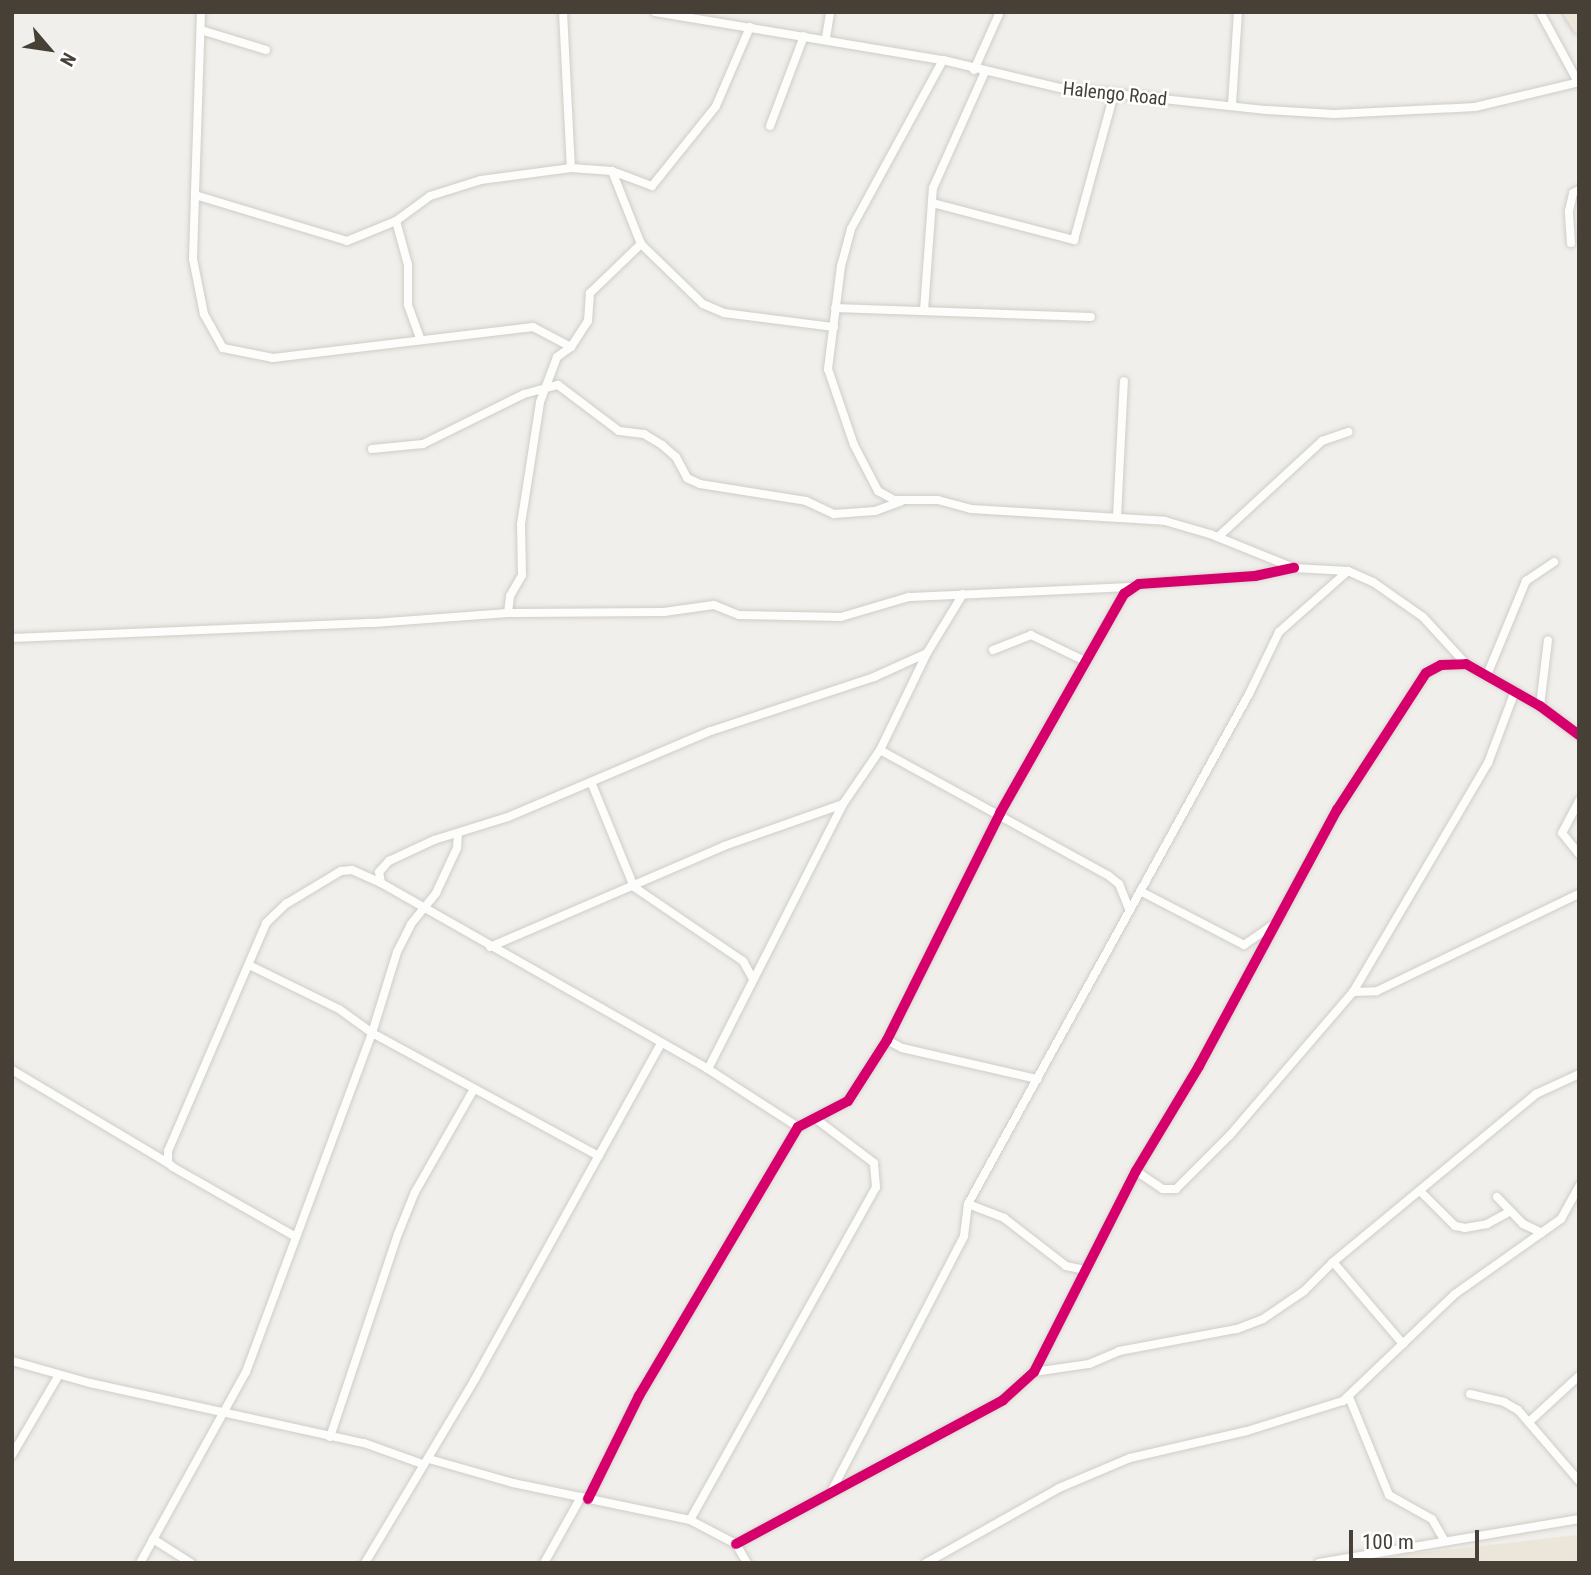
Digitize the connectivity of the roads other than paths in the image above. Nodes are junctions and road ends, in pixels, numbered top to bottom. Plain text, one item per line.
1 (201, 12) edge
2 (563, 12) edge
3 (655, 12) edge
4 (830, 12) edge
5 (1000, 12) edge
6 (1238, 12) edge
7 (1540, 12) edge
8 (1569, 12) edge
9 (750, 27) junction
10 (1579, 28) edge
11 (201, 30) junction
12 (804, 36) junction
13 (826, 38) junction
14 (266, 50) dead end
15 (943, 60) junction
16 (974, 70) junction
17 (984, 74) junction
18 (1578, 82) edge
19 (1113, 96) junction
20 (1232, 104) junction
21 (770, 126) dead end
22 (571, 168) junction
23 (612, 171) junction
24 (1579, 190) edge
25 (195, 195) junction
26 (932, 203) junction
27 (396, 220) junction
28 (1571, 243) dead end
29 (641, 244) junction
30 (835, 308) junction
31 (924, 310) junction
32 (1091, 317) dead end
33 (834, 327) junction
34 (421, 340) junction
35 (570, 347) junction
36 (1124, 381) dead end
37 (547, 387) junction
38 (1348, 432) dead end
39 (372, 449) dead end
40 (903, 501) junction
41 (1117, 517) junction
42 (1218, 537) junction
43 (1554, 562) dead end
44 (1294, 568) junction
45 (1348, 571) junction
46 (1132, 587) junction
47 (963, 594) junction
48 (508, 613) junction
49 (12, 638) edge
50 (1548, 640) dead end
51 (993, 650) dead end
52 (927, 653) junction
53 (1085, 661) junction
54 (1466, 664) junction
55 (1487, 675) junction
56 (1516, 691) junction
57 (1540, 706) junction
58 (1579, 735) edge
59 (880, 750) junction
60 (591, 782) junction
61 (1579, 801) edge
62 (843, 804) junction
63 (1000, 813) junction
64 (458, 834) junction
65 (1579, 854) edge
66 (381, 883) junction
67 (634, 887) junction
68 (1140, 891) junction
69 (1579, 894) edge
70 (423, 908) junction
71 (1129, 909) junction
72 (1273, 925) junction
73 (490, 947) junction
74 (249, 965) junction
75 (753, 979) junction
76 (1353, 992) junction
77 (372, 1033) junction
78 (887, 1040) junction
79 (661, 1044) junction
80 (708, 1069) junction
81 (12, 1070) edge
82 (1579, 1074) edge
83 (1037, 1079) junction
84 (474, 1088) junction
85 (816, 1119) junction
86 (798, 1127) junction
87 (598, 1156) junction
88 (168, 1163) junction
89 (1136, 1171) junction
90 (1579, 1186) edge
91 (1421, 1192) junction
92 (1497, 1197) dead end
93 (968, 1204) junction
94 (1509, 1212) junction
95 (1542, 1233) junction
96 (296, 1237) junction
97 (1334, 1262) junction
98 (1085, 1270) junction
99 (1403, 1344) junction
100 (12, 1361) edge
101 (1034, 1372) junction
102 (59, 1374) junction
103 (1579, 1376) edge
104 (1470, 1394) dead end
105 (1349, 1397) junction
106 (225, 1414) junction
107 (1530, 1421) junction
108 (330, 1437) junction
109 (12, 1455) edge
110 (425, 1462) junction
111 (1579, 1481) edge
112 (832, 1490) junction
113 (584, 1498) junction
114 (1579, 1519) edge
115 (690, 1520) junction
116 (153, 1539) junction
117 (1444, 1540) junction
118 (736, 1544) junction
119 (140, 1563) edge
120 (191, 1563) edge
121 (365, 1563) edge
122 (544, 1563) edge
123 (747, 1563) edge
124 (926, 1563) edge
125 (1319, 1563) edge

1 - 11 street
2 - 22 street
3 - 9 street, Halengo Road
4 - 13 street
5 - 16 street
6 - 20 street
7 - 18 street
8 - 10 highway
9 - 12 street, Halengo Road
9 - 23 street
11 - 14 street
11 - 25 street
12 - 13 street, Halengo Road
12 - 21 street
13 - 15 street, Halengo Road
15 - 16 street, Halengo Road
15 - 30 street
16 - 17 street, Halengo Road
17 - 19 street, Halengo Road
17 - 26 street
18 - 20 street, Halengo Road
19 - 20 street, Halengo Road
19 - 26 street
22 - 23 street
22 - 27 street
23 - 29 street
24 - 28 street
25 - 27 street
25 - 34 street
26 - 31 street
27 - 34 street
29 - 33 street
29 - 35 street
30 - 31 street
30 - 33 street
31 - 32 street
33 - 40 street
34 - 35 street
35 - 37 street
36 - 41 street
37 - 39 street
37 - 40 street
37 - 48 street
38 - 42 street
40 - 41 street
41 - 42 street
42 - 44 street
43 - 55 street
44 - 45 street
44 - 46 street
45 - 54 street
45 - 68 street
46 - 47 street
46 - 53 street
47 - 48 street
47 - 52 street
48 - 49 street
50 - 57 street
51 - 53 street
52 - 59 street
52 - 60 street
53 - 63 street
54 - 55 street
54 - 72 street
55 - 56 street
56 - 57 street
56 - 76 street
57 - 58 street
59 - 62 street
59 - 63 street
60 - 64 street
60 - 67 street
61 - 65 street
62 - 67 street
62 - 75 street
63 - 71 street
63 - 78 street
64 - 66 street
64 - 70 street
66 - 70 street
66 - 74 street
67 - 73 street
67 - 75 street
68 - 71 street
68 - 72 street
69 - 76 street
70 - 73 street
70 - 77 street
71 - 83 street
72 - 89 street
73 - 79 street
74 - 77 street
74 - 88 street
75 - 80 street
76 - 89 street
77 - 84 street
77 - 96 street
78 - 83 street
78 - 85 street
79 - 80 street
79 - 87 street
80 - 86 street
81 - 88 street
82 - 91 street
83 - 93 street
84 - 87 street
84 - 108 street
85 - 86 street
85 - 115 street
86 - 113 street
87 - 110 street
88 - 96 street
89 - 98 street
90 - 95 street
91 - 94 street
91 - 97 street
92 - 94 street
93 - 98 street
93 - 112 street
94 - 95 street
95 - 99 street
96 - 106 street
97 - 99 street
97 - 101 street
98 - 101 street
99 - 105 street
100 - 102 street
101 - 112 street
102 - 106 street
102 - 109 street
103 - 107 street
104 - 107 street
105 - 117 street
105 - 124 street
106 - 108 street
106 - 116 street
107 - 111 street
108 - 110 street
110 - 113 street
110 - 121 street
112 - 118 street
113 - 115 street
113 - 122 street
114 - 117 street
115 - 118 street
116 - 119 street
116 - 120 street
117 - 125 street
118 - 123 street

